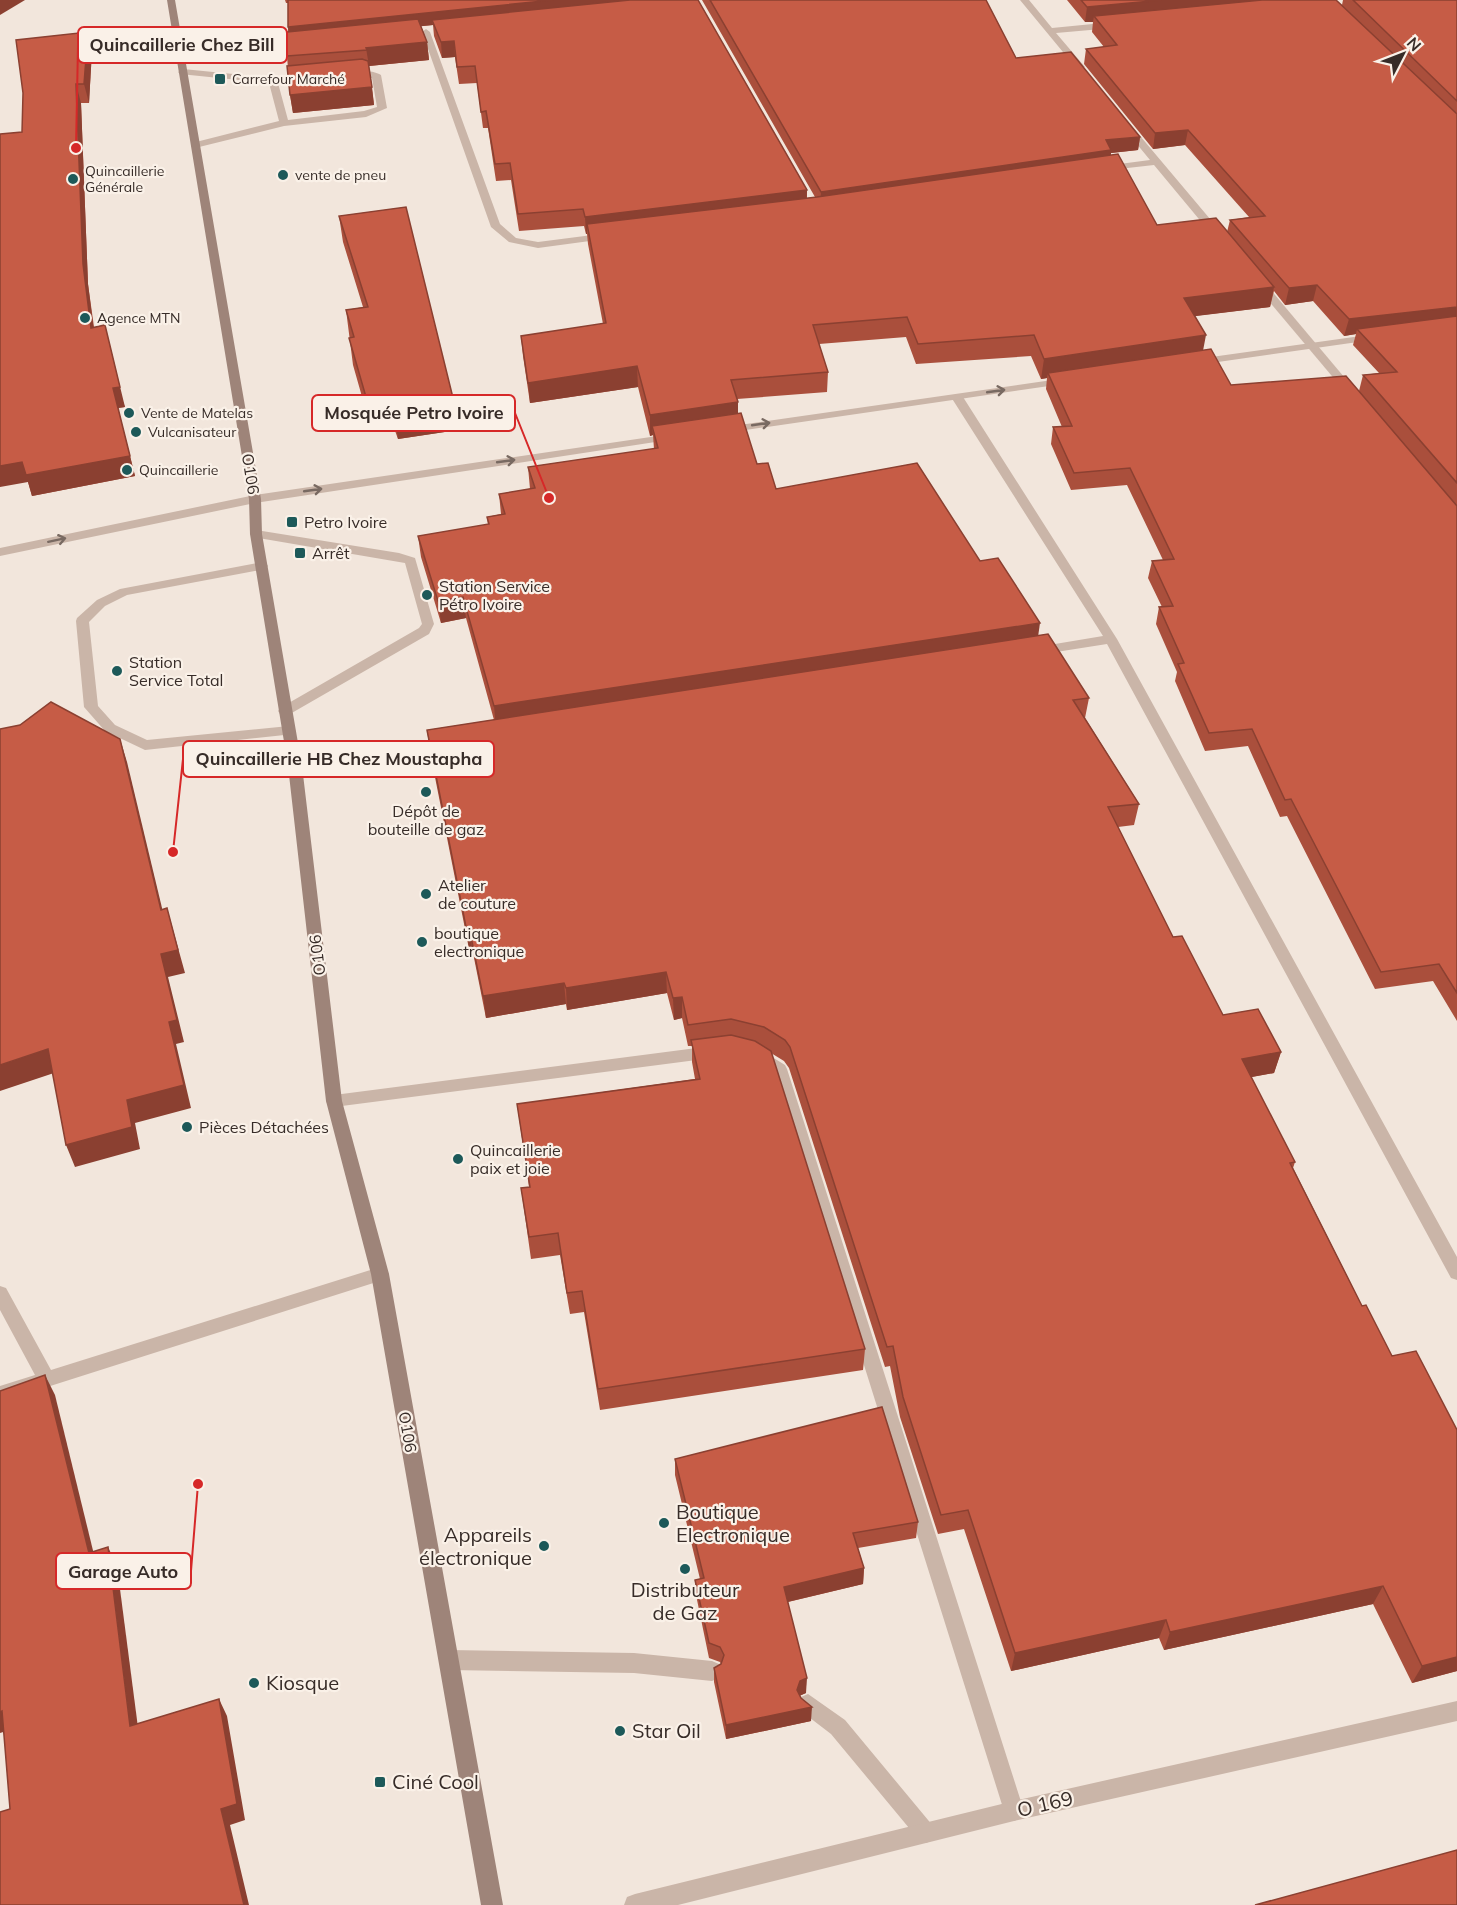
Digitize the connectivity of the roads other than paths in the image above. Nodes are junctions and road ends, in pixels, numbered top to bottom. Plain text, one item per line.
1 (171, 0) edge
2 (1024, 0) edge
3 (1120, 24) edge
4 (438, 31) edge
5 (1050, 31) junction
6 (426, 32) junction
7 (414, 33) edge
8 (321, 42) edge
9 (180, 56) junction
10 (183, 72) junction
11 (1086, 74) edge
12 (342, 75) edge
13 (319, 76) edge
14 (273, 81) junction
15 (1121, 118) edge
16 (284, 123) junction
17 (195, 145) junction
18 (1156, 162) junction
19 (1097, 170) edge
20 (619, 235) edge
21 (1222, 241) edge
22 (1252, 275) edge
23 (1390, 335) edge
24 (1311, 345) junction
25 (1181, 364) edge
26 (1075, 380) edge
27 (957, 397) junction
28 (1358, 400) edge
29 (708, 432) edge
30 (685, 435) edge
31 (255, 499) junction
32 (256, 534) junction
33 (0, 552) edge
34 (262, 566) junction
35 (1111, 639) junction
36 (1028, 652) edge
37 (285, 711) junction
38 (289, 730) junction
39 (460, 740) edge
40 (295, 766) junction
41 (334, 1101) junction
42 (1457, 1273) edge
43 (380, 1274) junction
44 (0, 1293) edge
45 (46, 1378) junction
46 (0, 1395) edge
47 (449, 1660) junction
48 (712, 1671) edge
49 (808, 1704) edge
50 (1457, 1711) edge
51 (1014, 1811) junction
52 (926, 1833) junction
53 (492, 1905) edge
54 (635, 1905) edge

1 - 9 main road, O106
2 - 5 street
3 - 5 street
4 - 6 street
5 - 11 street
6 - 7 street
6 - 20 street
8 - 9 street
9 - 10 main road, O106
10 - 14 street
10 - 17 main road, O106
12 - 16 street
13 - 14 street
14 - 16 street
15 - 18 street
16 - 17 street
17 - 31 main road, O106
18 - 19 street
18 - 21 street
22 - 24 street
23 - 24 street
24 - 25 street
24 - 28 street
27 -> 26 street
29 -> 27 street
27 - 35 street
31 -> 30 street
31 - 32 main road, O106
33 -> 31 street
32 - 34 main road, O106
32 - 37 street
34 - 37 main road, O106
34 - 38 street
35 - 36 street
35 - 42 street
37 - 38 main road, O106
38 - 40 main road, O106
39 - 40 street
40 - 41 main road, O106
41 - 43 main road, O106
41 - 51 street
43 - 45 street
43 - 47 main road, O106
44 - 45 street
45 - 46 street
47 - 48 street
47 - 53 main road, O106
49 - 52 street
50 - 51 street, O 169
51 - 52 street, O 169
52 - 54 street, O 169

